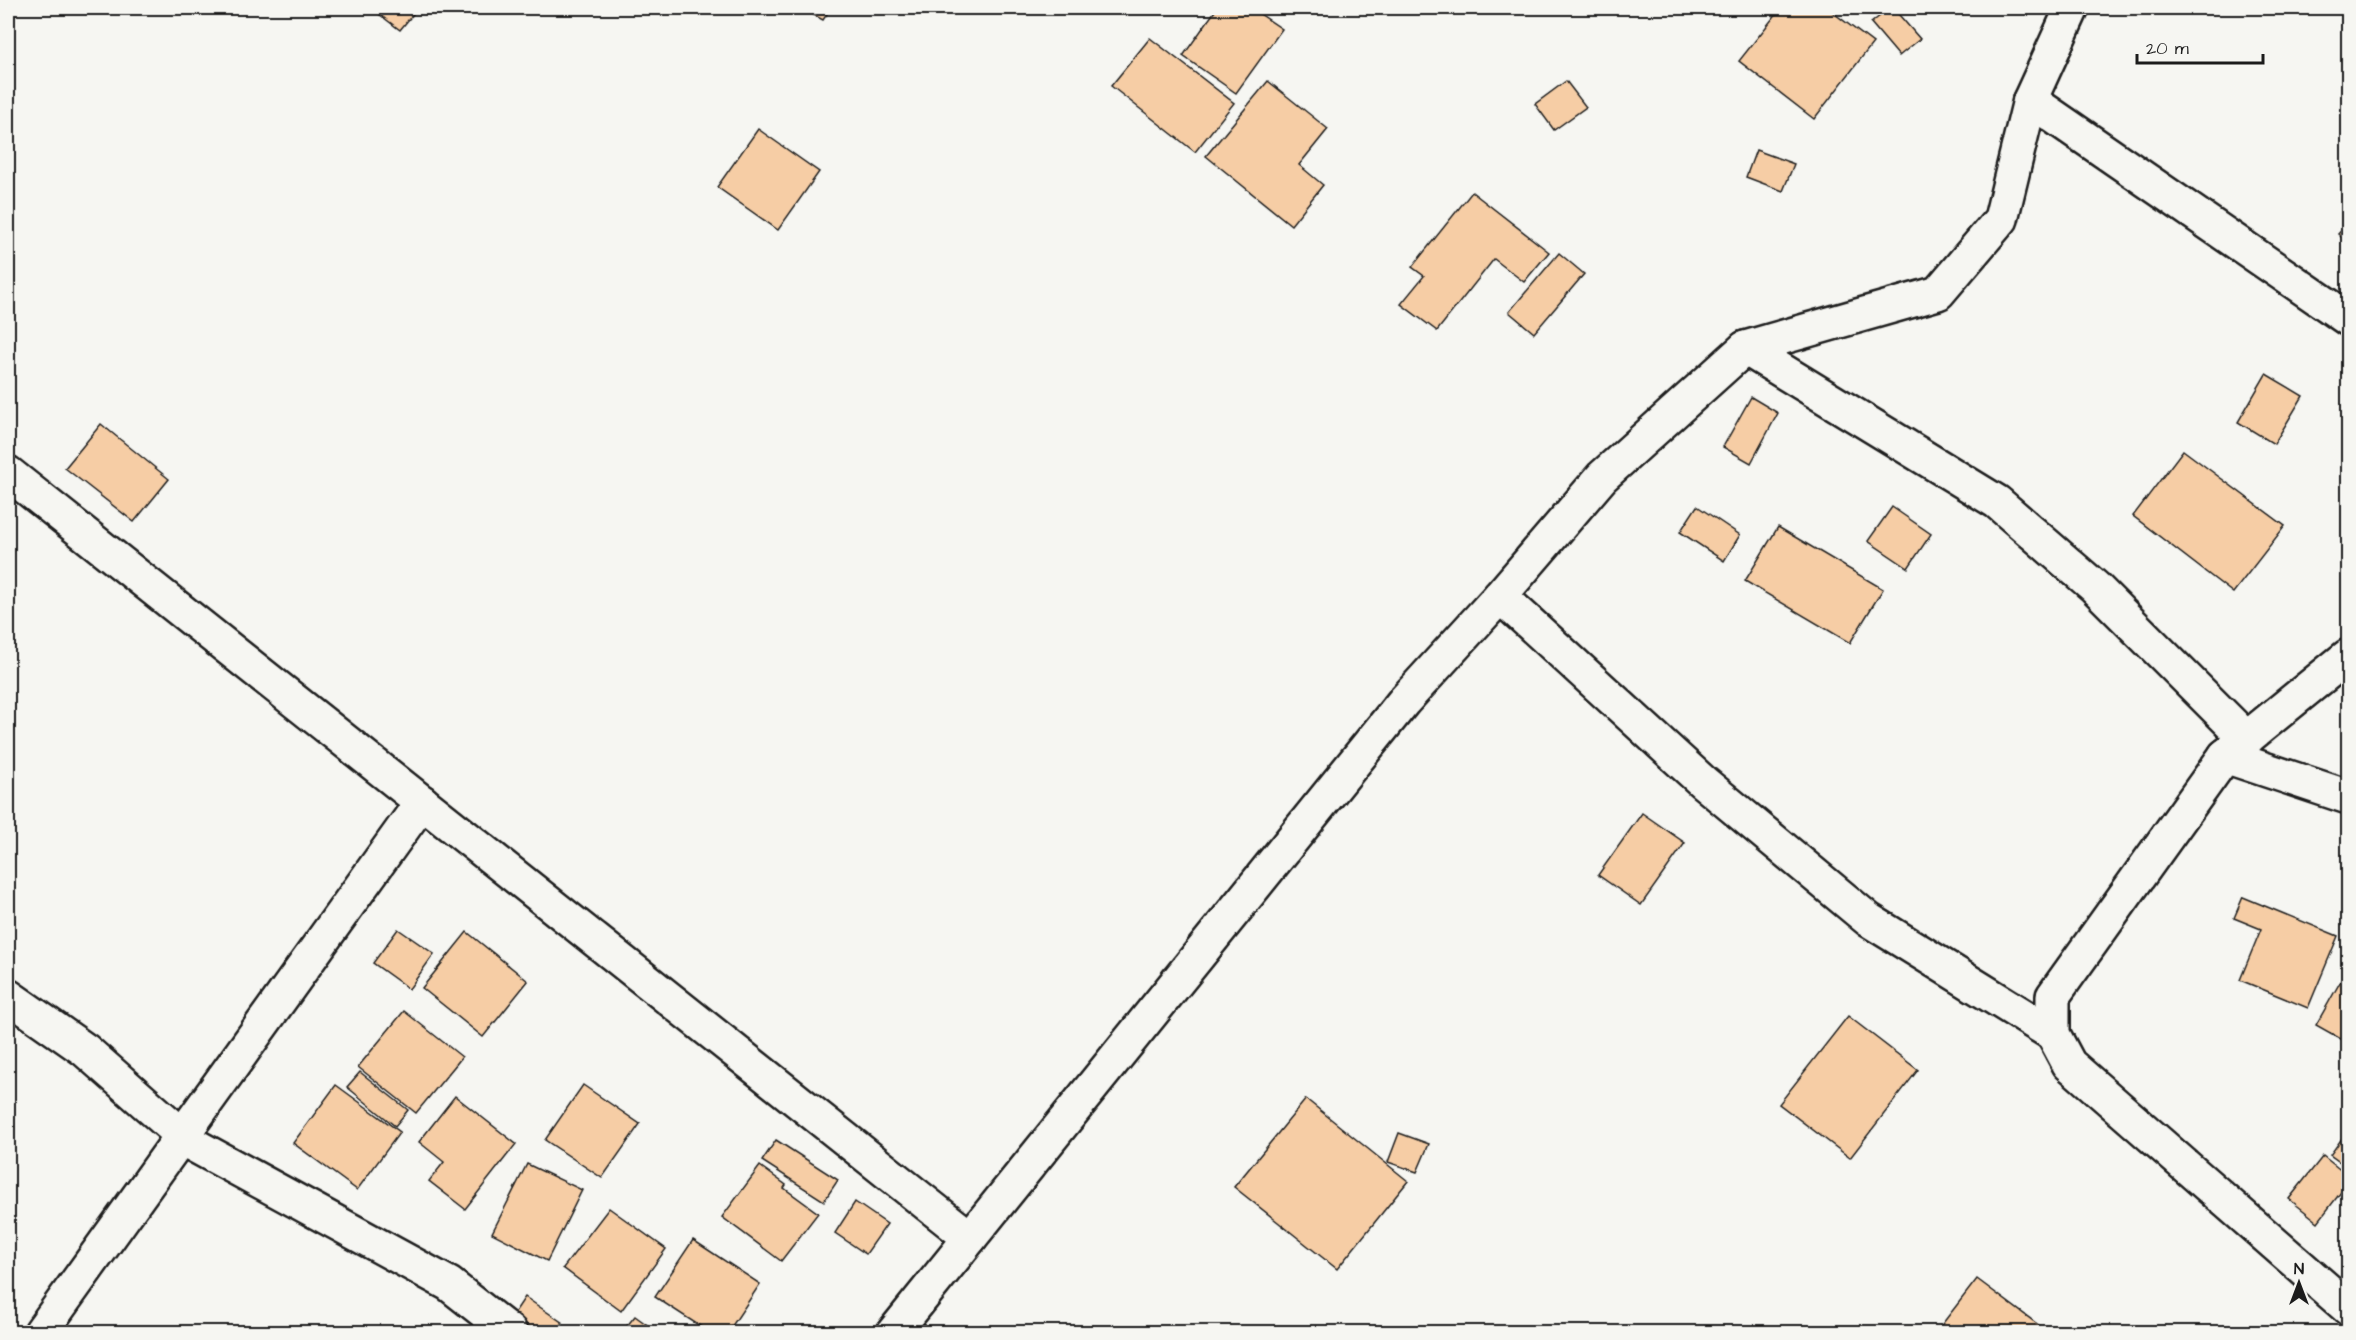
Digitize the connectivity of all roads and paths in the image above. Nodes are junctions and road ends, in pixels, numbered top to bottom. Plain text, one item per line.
1 (2072, 8) edge
2 (2031, 99) junction
3 (2349, 319) edge
4 (1745, 348) junction
5 (8, 473) edge
6 (1500, 596) junction
7 (2349, 656) edge
8 (2236, 748) junction
9 (2349, 797) edge
10 (422, 802) junction
11 (8, 996) edge
12 (2053, 1034) junction
13 (183, 1136) junction
14 (970, 1238) junction
15 (2349, 1308) edge
16 (41, 1332) edge
17 (510, 1332) edge
18 (894, 1332) edge

1 - 2 street
2 - 3 street
2 - 4 street
4 - 6 street
4 - 8 street
5 - 10 street
6 - 12 street
6 - 14 street
7 - 8 street
8 - 9 street
8 - 12 street
10 - 13 street
10 - 14 street
11 - 13 street
12 - 15 street
13 - 16 street
13 - 17 street
14 - 18 street

